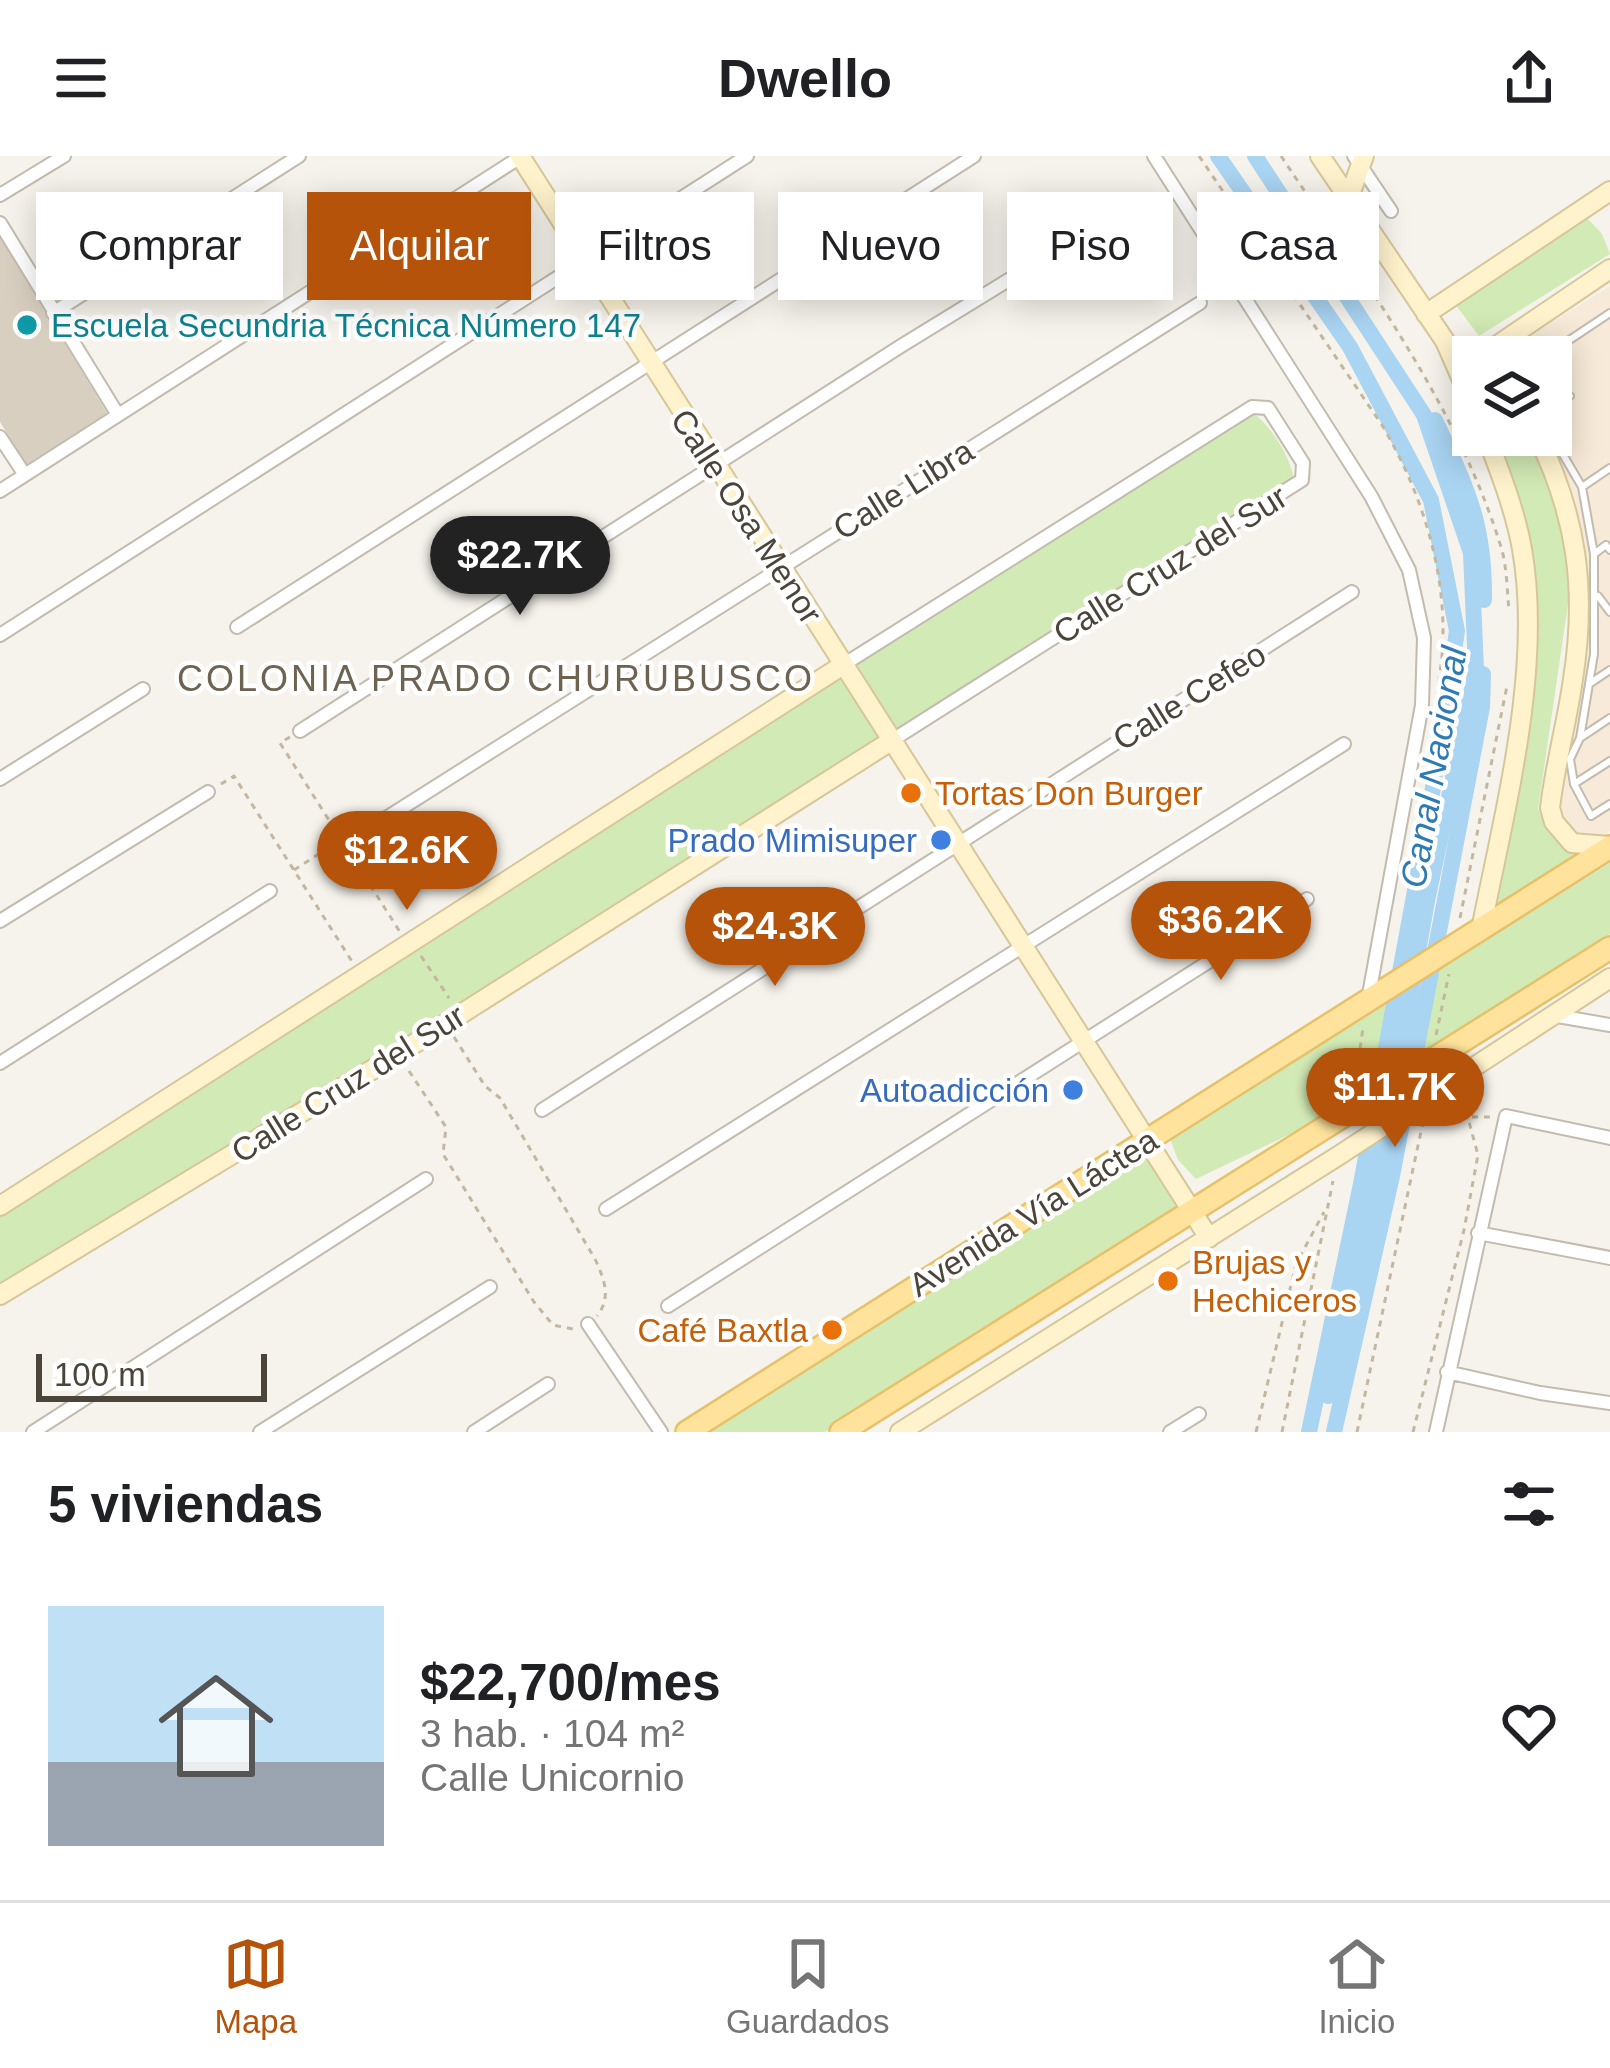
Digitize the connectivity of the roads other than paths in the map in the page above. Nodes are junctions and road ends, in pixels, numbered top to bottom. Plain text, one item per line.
1 (64, 156) edge
2 (298, 156) edge
3 (521, 156) edge
4 (747, 156) edge
5 (974, 156) edge
6 (1154, 156) edge
7 (1320, 156) edge
8 (1360, 159) edge
9 (692, 192) edge
10 (1343, 192) edge
11 (1350, 192) edge
12 (0, 195) edge
13 (1608, 198) edge
14 (555, 211) edge
15 (1391, 211) dead end
16 (0, 223) edge
17 (1379, 245) edge
18 (1610, 268) edge
19 (555, 282) edge
20 (1007, 282) edge
21 (610, 300) edge
22 (1200, 303) dead end
23 (53, 313) junction
24 (1610, 313) edge
25 (1426, 314) junction
26 (1513, 336) edge
27 (1572, 338) edge
28 (1445, 341) junction
29 (1452, 345) edge
30 (1452, 345) edge
31 (651, 365) junction
32 (118, 416) junction
33 (0, 436) edge
34 (1493, 456) edge
35 (1546, 456) edge
36 (1564, 456) edge
37 (715, 465) junction
38 (1610, 469) edge
39 (25, 475) junction
40 (1582, 487) junction
41 (0, 491) edge
42 (1610, 550) edge
43 (1594, 554) junction
44 (779, 566) junction
45 (1352, 592) dead end
46 (1597, 594) junction
47 (1610, 612) edge
48 (237, 627) dead end
49 (0, 635) edge
50 (843, 665) junction
51 (1610, 670) edge
52 (1589, 684) junction
53 (143, 689) dead end
54 (1610, 718) edge
55 (300, 731) road end
56 (1580, 738) junction
57 (891, 741) junction
58 (1344, 744) dead end
59 (1610, 761) edge
60 (0, 778) edge
61 (1574, 784) junction
62 (208, 792) road end
63 (1610, 804) edge
64 (364, 832) dead end
65 (957, 844) junction
66 (1610, 846) edge
67 (270, 892) dead end
68 (1307, 899) dead end
69 (0, 921) edge
70 (1481, 930) junction
71 (1022, 945) junction
72 (1610, 948) edge
73 (1610, 978) edge
74 (1374, 997) junction
75 (1551, 1015) junction
76 (1610, 1025) edge
77 (1084, 1042) junction
78 (0, 1063) edge
79 (542, 1110) dead end
80 (1610, 1138) edge
81 (1146, 1139) junction
82 (426, 1179) dead end
83 (0, 1206) edge
84 (606, 1209) dead end
85 (1191, 1210) junction
86 (1478, 1234) junction
87 (1209, 1238) junction
88 (1610, 1258) edge
89 (490, 1288) dead end
90 (0, 1295) edge
91 (668, 1306) dead end
92 (588, 1324) road end
93 (1447, 1372) junction
94 (548, 1384) dead end
95 (1610, 1403) edge
96 (1199, 1414) dead end
97 (33, 1432) edge
98 (260, 1432) edge
99 (474, 1432) edge
100 (661, 1432) edge
101 (687, 1432) edge
102 (841, 1432) edge
103 (900, 1432) edge
104 (1169, 1432) edge
105 (1436, 1432) edge

1 - 12 street
2 - 23 street
3 - 14 street, Calle Osa Menor
3 - 32 street
4 - 9 street
5 - 31 street
6 - 74 street
7 - 10 street
8 - 11 street
8 - 15 street
13 - 25 street
16 - 23 street
17 - 25 street
18 - 26 street
19 - 49 street
20 - 37 street
21 - 31 street, Calle Osa Menor
22 - 44 street, Calle Libra
23 - 32 street
24 - 27 lane
25 - 28 street
28 - 29 street
28 - 30 street
31 - 37 street, Calle Osa Menor
31 - 48 street
32 - 39 street
33 - 39 street
34 - 70 street
35 - 66 street
36 - 40 lane
37 - 44 street, Calle Osa Menor
37 - 55 street
38 - 40 lane
39 - 41 street
40 - 43 lane
42 - 43 lane
43 - 46 lane
44 - 50 street, Calle Osa Menor
44 - 64 street, Calle Libra
45 - 65 street, Calle Cefeo
46 - 47 lane
46 - 52 lane
50 - 57 street, Calle Osa Menor
50 - 57 street, Calle Cruz del Sur
50 - 83 street, Calle Cruz del Sur
51 - 52 lane
52 - 56 lane
53 - 60 street
54 - 56 lane
56 - 61 lane
57 - 65 street, Calle Osa Menor
57 - 90 street, Calle Cruz del Sur
58 - 71 street
59 - 61 lane
61 - 63 lane
62 - 69 street
65 - 71 street, Calle Osa Menor
65 - 79 street, Calle Cefeo
66 - 70 main road, Avenida Vía Láctea
67 - 78 street
68 - 77 street
70 - 74 main road, Avenida Vía Láctea
71 - 77 street, Calle Osa Menor
71 - 84 street
72 - 85 main road
73 - 75 street
74 - 81 main road, Avenida Vía Láctea
75 - 76 street
75 - 87 street
77 - 81 street, Calle Osa Menor
77 - 91 street
80 - 86 street
81 - 85 street, Calle Osa Menor
81 - 101 main road, Avenida Vía Láctea
82 - 97 street
85 - 87 street, Calle Osa Menor
85 - 102 main road
86 - 88 street
86 - 93 street
87 - 103 street
89 - 98 street
92 - 100 street
93 - 95 street
93 - 105 street
94 - 99 street
96 - 104 street

